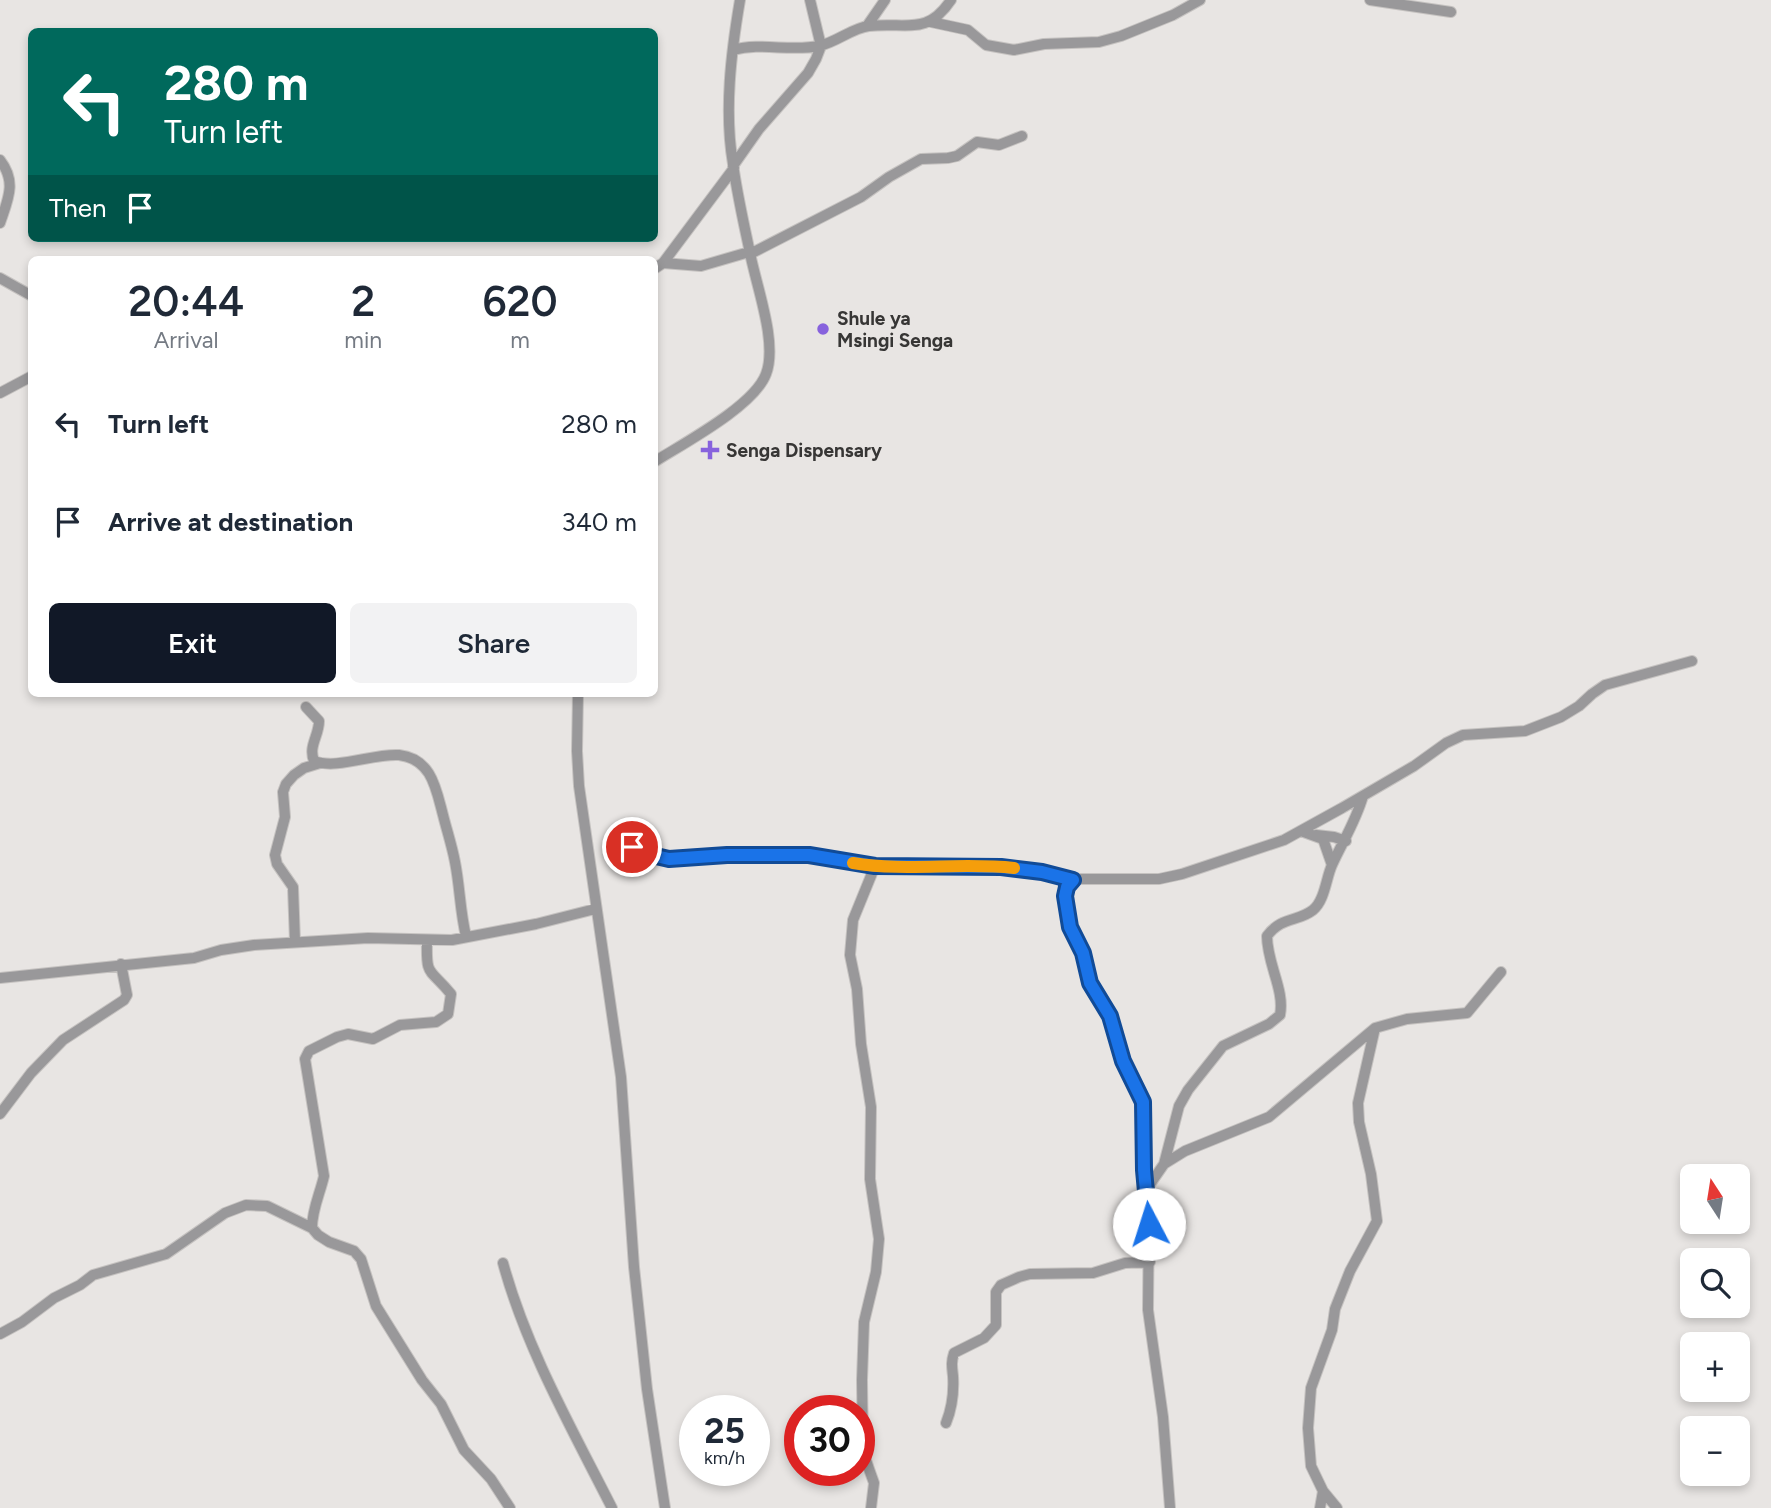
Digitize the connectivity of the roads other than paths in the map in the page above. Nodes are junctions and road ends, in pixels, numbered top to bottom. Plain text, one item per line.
1 (740, 0) edge
2 (810, 0) edge
3 (885, 0) edge
4 (951, 0) edge
5 (1200, 0) edge
6 (1370, 0) edge
7 (1451, 12) dead end
8 (931, 22) junction
9 (867, 26) junction
10 (821, 46) junction
11 (733, 50) junction
12 (1023, 136) dead end
13 (0, 160) edge
14 (733, 167) junction
15 (0, 223) edge
16 (750, 253) junction
17 (659, 266) edge
18 (0, 278) edge
19 (28, 294) edge
20 (28, 378) edge
21 (0, 393) edge
22 (658, 459) edge
23 (1692, 661) dead end
24 (578, 697) edge
25 (306, 707) dead end
26 (320, 763) junction
27 (1363, 796) junction
28 (1301, 831) junction
29 (1316, 835) junction
30 (626, 841) dead end
31 (1346, 841) junction
32 (1332, 865) junction
33 (875, 866) junction
34 (1073, 880) junction
35 (595, 909) junction
36 (466, 936) junction
37 (427, 940) junction
38 (295, 942) junction
39 (121, 964) junction
40 (1501, 972) dead end
41 (0, 978) edge
42 (1375, 1028) junction
43 (0, 1114) edge
44 (1164, 1164) junction
45 (1146, 1190) junction
46 (312, 1228) junction
47 (1150, 1262) junction
48 (503, 1263) dead end
49 (0, 1334) edge
50 (946, 1423) dead end
51 (1323, 1491) junction
52 (510, 1508) edge
53 (612, 1508) edge
54 (665, 1508) edge
55 (872, 1508) edge
56 (1170, 1508) edge
57 (1320, 1508) edge
58 (1337, 1508) edge

1 - 11 street
2 - 10 street
3 - 9 street
4 - 8 street
5 - 8 street
6 - 7 street
8 - 9 street
9 - 10 street
10 - 11 street
10 - 14 street
11 - 14 street
12 - 16 street
13 - 15 street
14 - 16 street
14 - 17 street
16 - 17 street
16 - 22 street
18 - 19 street
20 - 21 street
23 - 27 street
24 - 35 street
25 - 26 street
26 - 36 street
26 - 38 street
27 - 28 street
27 - 31 street
28 - 29 street
28 - 34 street
29 - 31 street
29 - 32 street
30 - 33 street
31 - 32 street
32 - 44 street
33 - 34 street
33 - 55 street
34 - 45 street
35 - 36 street
35 - 54 street
36 - 37 street
37 - 38 street
37 - 46 street
38 - 39 street
39 - 41 street
39 - 43 street
40 - 42 street
42 - 44 street
42 - 51 street
44 - 45 street
45 - 47 street
46 - 49 street
46 - 52 street
47 - 50 street
47 - 56 street
48 - 53 street
51 - 57 street
51 - 58 street

